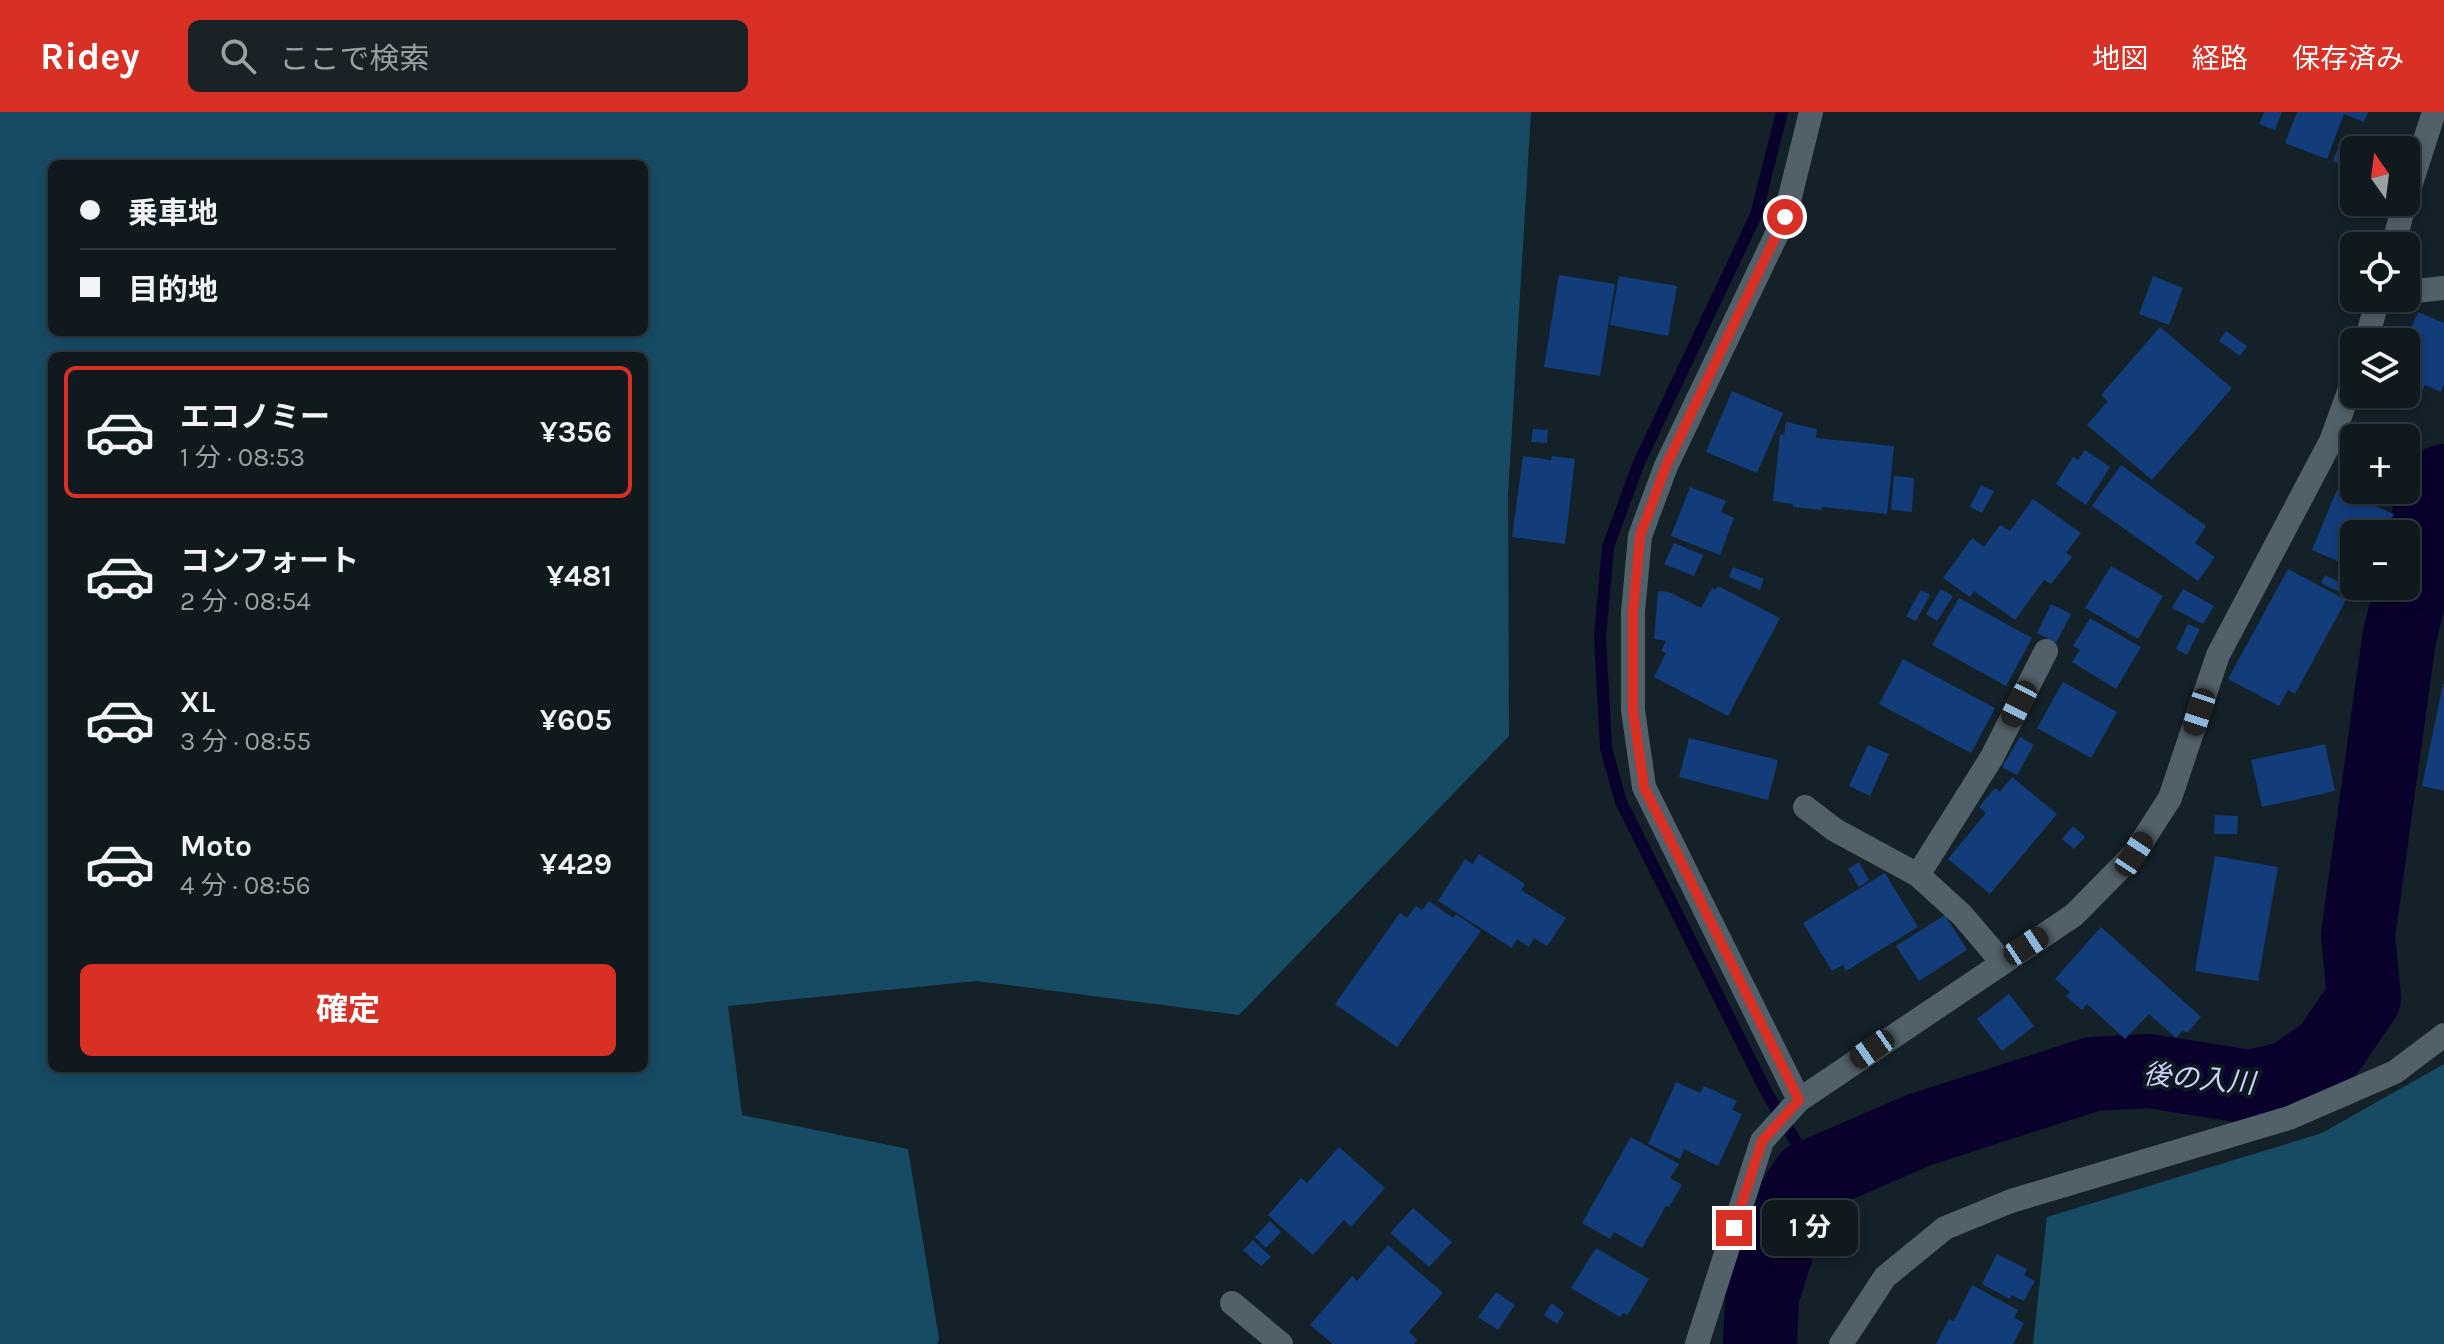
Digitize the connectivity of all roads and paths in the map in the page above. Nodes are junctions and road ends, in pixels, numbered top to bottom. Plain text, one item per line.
1 (1811, 112) edge
2 (2434, 112) edge
3 (2420, 156) edge
4 (2444, 288) edge
5 (2420, 291) edge
6 (2343, 408) edge
7 (2046, 651) dead end
8 (1805, 807) dead end
9 (1918, 875) junction
10 (2002, 962) junction
11 (2444, 1035) edge
12 (1795, 1105) junction
13 (1232, 1303) dead end
14 (1281, 1344) edge
15 (1697, 1344) edge
16 (1841, 1344) edge

1 - 12 street
2 - 3 street
4 - 5 street
6 - 10 street
7 - 9 street
8 - 9 street
9 - 10 street
10 - 12 street
11 - 16 street
12 - 15 street
13 - 14 street

